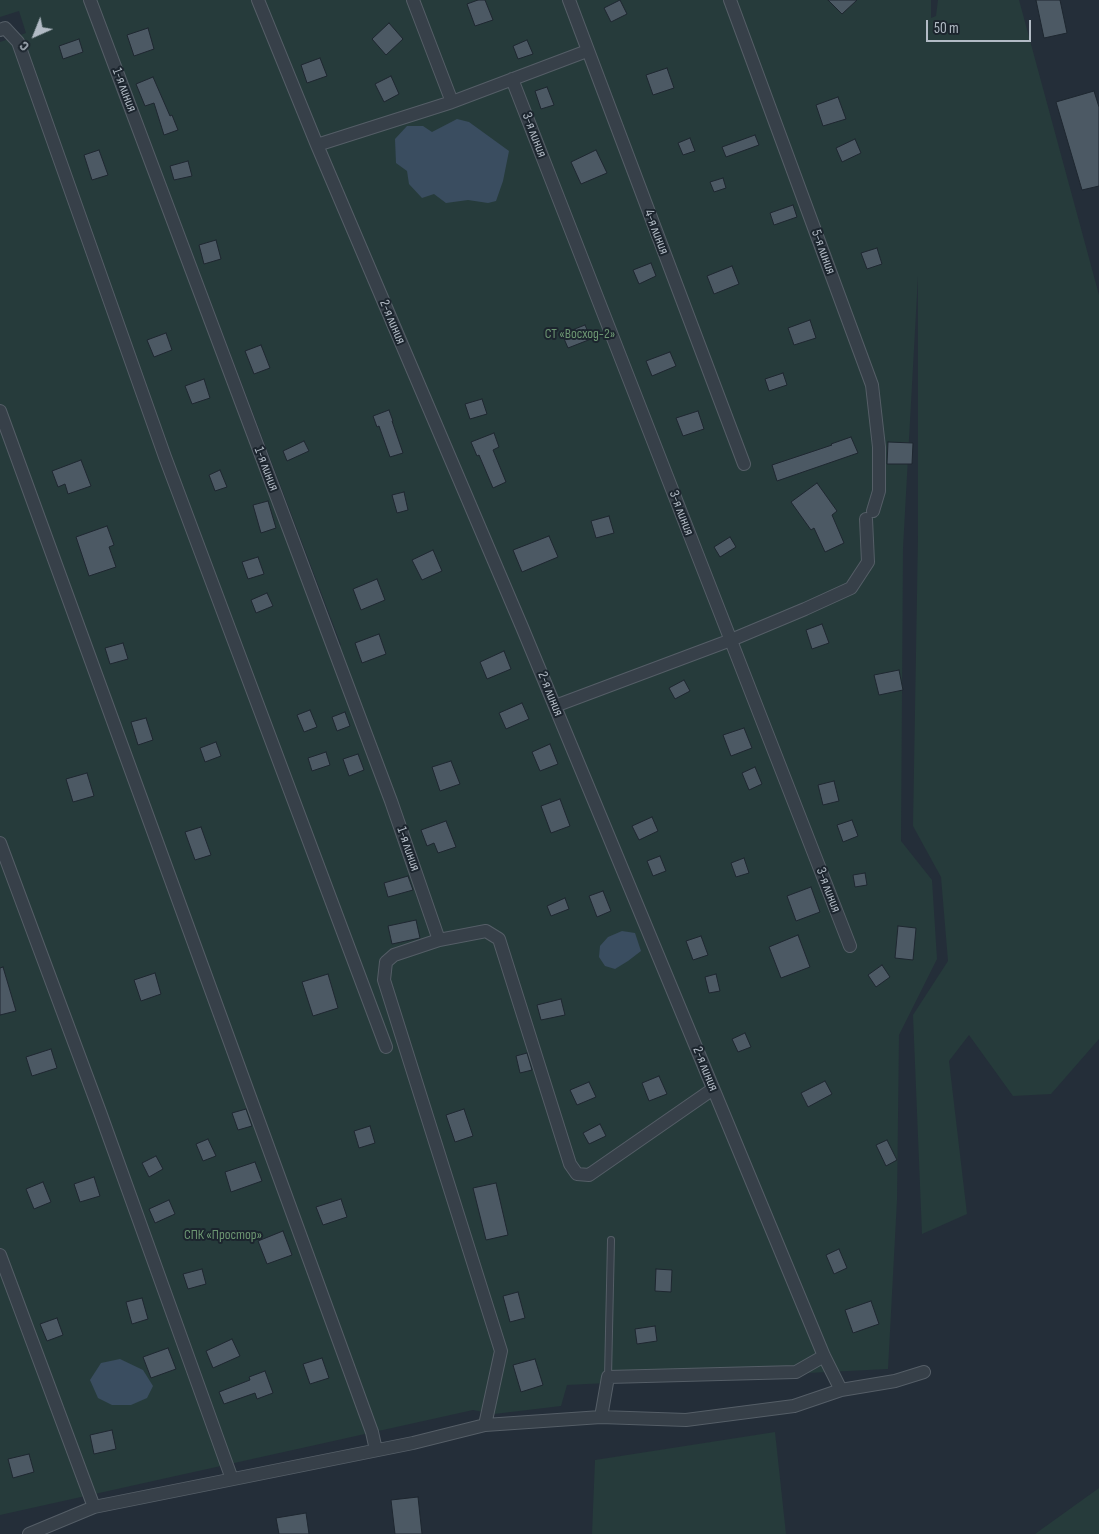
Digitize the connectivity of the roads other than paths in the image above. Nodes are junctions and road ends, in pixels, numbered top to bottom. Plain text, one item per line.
1 (90, 0) edge
2 (258, 0) edge
3 (414, 0) edge
4 (569, 0) edge
5 (730, 0) edge
6 (0, 30) edge
7 (587, 52) junction
8 (512, 79) junction
9 (452, 102) junction
10 (317, 145) junction
11 (0, 411) edge
12 (744, 464) dead end
13 (731, 640) junction
14 (555, 706) junction
15 (0, 843) edge
16 (439, 940) junction
17 (850, 946) dead end
18 (386, 1047) dead end
19 (713, 1089) junction
20 (610, 1240) dead end
21 (0, 1255) edge
22 (824, 1356) junction
23 (924, 1372) dead end
24 (608, 1377) junction
25 (841, 1390) junction
26 (601, 1417) junction
27 (485, 1425) junction
28 (376, 1450) junction
29 (232, 1479) junction
30 (94, 1507) junction
31 (29, 1534) edge

1 - 16 street, 1-я линия
2 - 10 street, 2-я линия
3 - 9 street
4 - 7 street, 4-я линия
5 - 13 street, 5-я линия
6 - 18 street
7 - 8 street
7 - 12 street, 4-я линия
8 - 9 street
8 - 13 street, 3-я линия
9 - 10 street
10 - 14 street, 2-я линия
11 - 28 street
13 - 14 street, 5-я линия
13 - 17 street, 3-я линия
14 - 19 street, 2-я линия
15 - 29 street
16 - 19 street
16 - 27 street
19 - 22 street, 2-я линия
20 - 24 lane
21 - 30 street
22 - 24 street
22 - 25 street, 2-я линия
23 - 25 street
24 - 26 street
25 - 26 street
26 - 27 street
27 - 28 street
28 - 29 street
29 - 30 street
30 - 31 street

